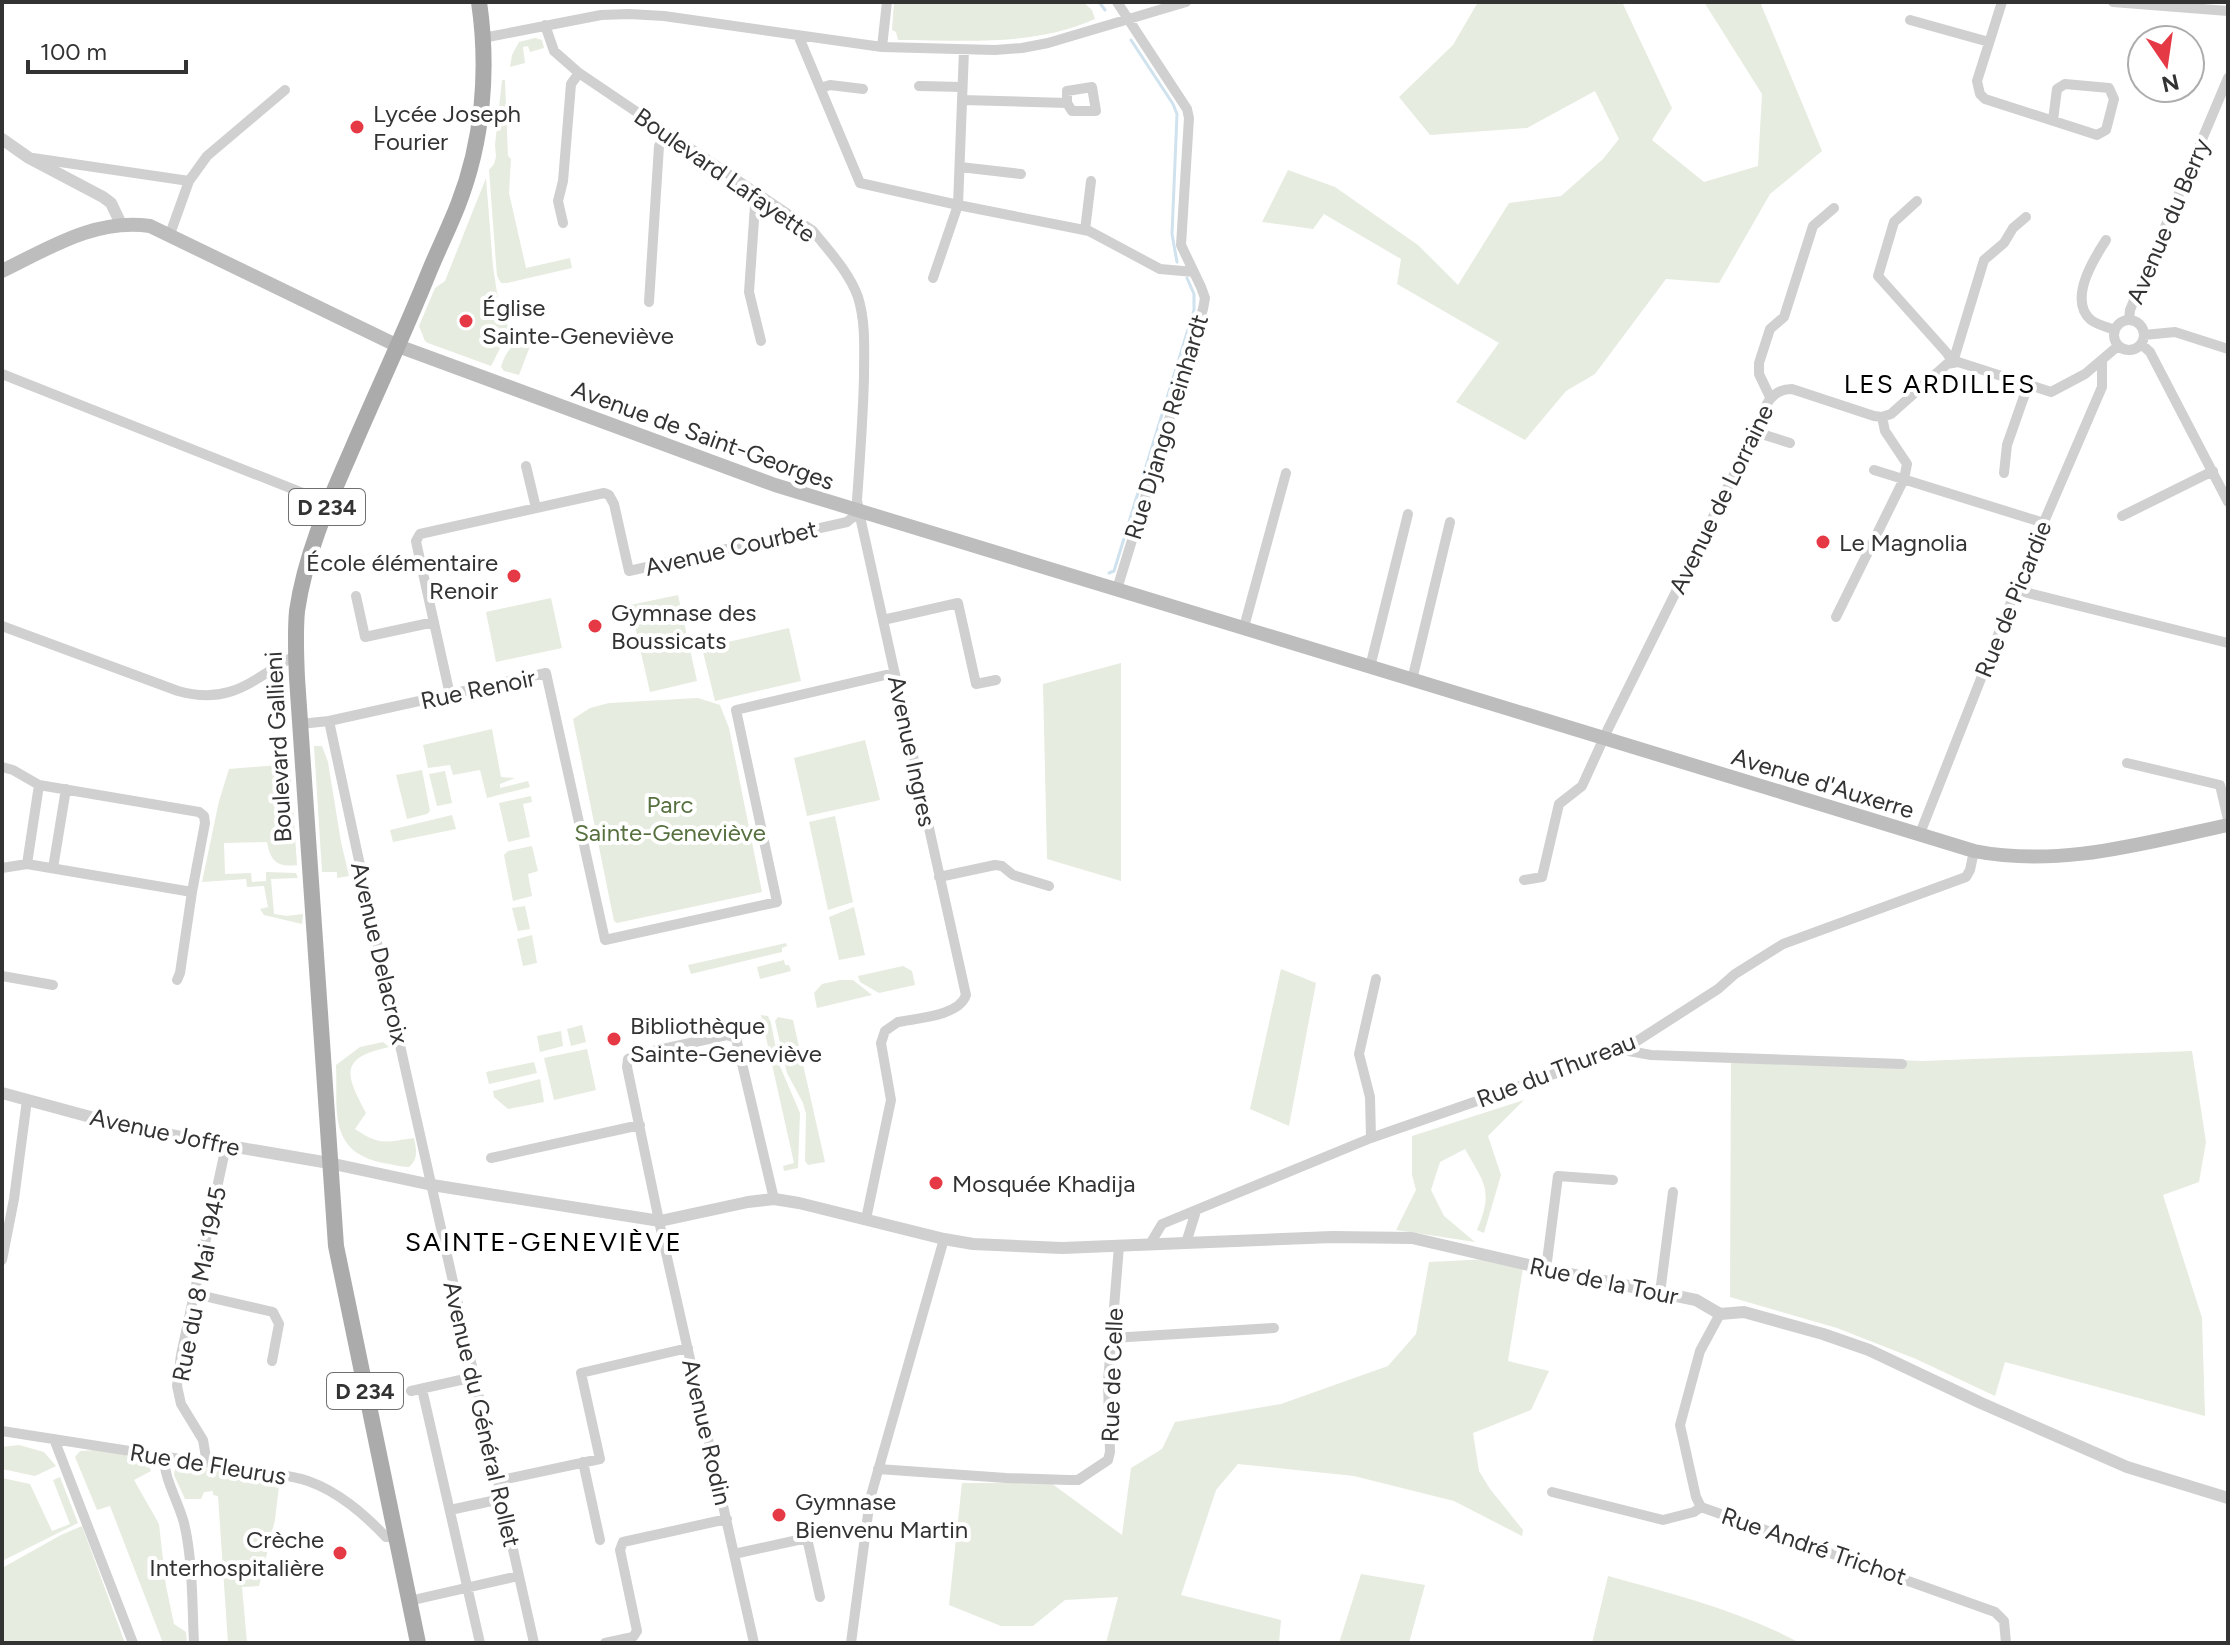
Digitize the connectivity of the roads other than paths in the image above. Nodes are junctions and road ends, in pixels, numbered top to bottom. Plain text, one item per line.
1 (479, 2) edge
2 (887, 2) edge
3 (1117, 2) edge
4 (1186, 2) edge
5 (2002, 2) edge
6 (2113, 2) edge
7 (2228, 11) edge
8 (1128, 19) junction
9 (1910, 20) dead end
10 (545, 25) junction
11 (798, 35) junction
12 (483, 38) junction
13 (1989, 42) junction
14 (882, 47) junction
15 (964, 50) junction
16 (579, 73) junction
17 (2228, 78) edge
18 (919, 86) dead end
19 (962, 87) junction
20 (821, 88) junction
21 (863, 89) dead end
22 (285, 90) dead end
23 (962, 100) junction
24 (1067, 103) dead end
25 (2053, 120) junction
26 (667, 133) junction
27 (2, 139) edge
28 (29, 158) junction
29 (960, 167) junction
30 (1021, 174) dead end
31 (189, 181) junction
32 (1091, 181) dead end
33 (756, 191) junction
34 (1917, 201) dead end
35 (958, 205) junction
36 (1834, 208) dead end
37 (2026, 217) dead end
38 (563, 223) dead end
39 (121, 224) junction
40 (1085, 230) junction
41 (170, 234) junction
42 (2106, 240) dead end
43 (2, 271) edge
44 (1194, 272) junction
45 (933, 278) dead end
46 (649, 302) dead end
47 (2129, 320) junction
48 (2115, 330) junction
49 (2142, 340) junction
50 (761, 341) dead end
51 (398, 346) junction
52 (2118, 346) junction
53 (2228, 349) edge
54 (2102, 361) junction
55 (1953, 362) junction
56 (2, 374) edge
57 (2028, 385) junction
58 (1770, 397) junction
59 (1882, 417) junction
60 (1755, 432) junction
61 (1790, 443) dead end
62 (526, 466) dead end
63 (1874, 470) dead end
64 (2213, 471) junction
65 (1286, 473) dead end
66 (2004, 473) dead end
67 (1904, 479) junction
68 (2228, 502) edge
69 (328, 503) junction
70 (536, 508) junction
71 (859, 512) junction
72 (1408, 514) dead end
73 (2122, 516) dead end
74 (1450, 522) dead end
75 (2044, 523) junction
76 (1117, 589) junction
77 (2016, 590) junction
78 (356, 596) dead end
79 (1836, 617) dead end
80 (883, 620) junction
81 (434, 622) junction
82 (2, 626) edge
83 (1244, 627) junction
84 (2228, 643) edge
85 (296, 655) junction
86 (1370, 667) junction
87 (894, 673) junction
88 (996, 680) dead end
89 (1412, 680) junction
90 (450, 695) junction
91 (329, 721) junction
92 (300, 724) junction
93 (1603, 739) junction
94 (2127, 763) dead end
95 (2, 767) edge
96 (39, 785) junction
97 (66, 789) junction
98 (2228, 819) edge
99 (2228, 825) edge
100 (1919, 836) junction
101 (1974, 851) junction
102 (27, 864) junction
103 (2, 868) edge
104 (53, 868) junction
105 (939, 877) junction
106 (1524, 880) dead end
107 (1049, 886) dead end
108 (192, 892) junction
109 (2, 976) edge
110 (1376, 979) dead end
111 (177, 980) dead end
112 (53, 985) dead end
113 (1623, 1050) junction
114 (1902, 1064) dead end
115 (2, 1093) edge
116 (27, 1100) junction
117 (640, 1125) junction
118 (1371, 1138) junction
119 (226, 1146) junction
120 (491, 1158) dead end
121 (329, 1163) junction
122 (1613, 1180) dead end
123 (432, 1185) junction
124 (1673, 1192) dead end
125 (774, 1199) junction
126 (1196, 1211) junction
127 (866, 1219) junction
128 (660, 1221) junction
129 (944, 1239) junction
130 (1186, 1243) junction
131 (1150, 1244) junction
132 (1119, 1246) junction
133 (2, 1260) edge
134 (1546, 1269) junction
135 (1660, 1293) junction
136 (195, 1294) junction
137 (1720, 1314) junction
138 (1274, 1328) dead end
139 (1112, 1338) junction
140 (688, 1348) junction
141 (272, 1361) dead end
142 (474, 1377) junction
143 (4, 1432) edge
144 (54, 1439) junction
145 (164, 1456) junction
146 (583, 1462) junction
147 (207, 1463) junction
148 (878, 1469) junction
149 (497, 1481) junction
150 (1552, 1492) dead end
151 (2228, 1498) edge
152 (501, 1499) junction
153 (1701, 1507) junction
154 (450, 1510) junction
155 (727, 1519) junction
156 (395, 1537) junction
157 (600, 1540) dead end
158 (734, 1554) junction
159 (518, 1576) junction
160 (468, 1588) junction
161 (820, 1597) dead end
162 (409, 1601) junction
163 (133, 1643) edge
164 (194, 1643) edge
165 (418, 1643) edge
166 (480, 1643) edge
167 (534, 1643) edge
168 (605, 1643) edge
169 (754, 1643) edge
170 (851, 1643) edge
171 (2006, 1643) edge

1 - 12 main road, D 234
2 - 14 street
3 - 8 street, Rue Django Reinhardt
4 - 8 street
5 - 13 street
6 - 7 street
8 - 15 street
8 - 44 street, Rue Django Reinhardt
9 - 13 street
10 - 11 street
10 - 12 street
10 - 16 street, Boulevard Lafayette
11 - 14 street
11 - 20 street
12 - 51 main road, D 234
13 - 25 street
14 - 15 street
15 - 19 street
16 - 26 street, Boulevard Lafayette
16 - 38 street
17 - 47 street, Avenue du Berry
18 - 19 street
19 - 23 street
20 - 21 street
20 - 35 street
22 - 31 street
23 - 24 street
23 - 29 street
25 - 25 street
26 - 33 street, Boulevard Lafayette
26 - 46 street
27 - 28 street
28 - 31 street
28 - 39 street
29 - 30 street
29 - 35 street
31 - 41 street
32 - 40 street
33 - 50 street
33 - 71 street, Boulevard Lafayette
34 - 55 street
35 - 40 street
35 - 45 street
36 - 58 street
37 - 55 street
39 - 41 main road, Avenue de Saint-Georges
39 - 43 main road, Avenue de Saint-Georges
40 - 44 street
41 - 51 main road, Avenue de Saint-Georges
42 - 48 street
44 - 76 street, Rue Django Reinhardt
47 - 48 street
47 - 49 street
48 - 52 street
49 - 52 street
49 - 53 street
49 - 64 street
51 - 69 main road, Boulevard Gallieni / D 234
51 - 71 main road, Avenue de Saint-Georges
52 - 54 street
54 - 57 street
54 - 75 street, Rue de Picardie
55 - 57 street
55 - 59 street
56 - 69 street
57 - 66 street
58 - 59 street, Avenue de Lorraine
58 - 60 street, Avenue de Lorraine
59 - 67 street
60 - 61 street
60 - 93 street, Avenue de Lorraine
62 - 70 street
63 - 67 street
64 - 68 street
64 - 73 street
65 - 83 street
67 - 75 street
67 - 79 street
69 - 85 main road, Boulevard Gallieni / D 234
70 - 71 street, Avenue Courbet
70 - 81 street, Avenue Courbet
71 - 76 main road, Avenue de Saint-Georges
71 - 80 street, Avenue Ingres
72 - 86 street
74 - 89 street
75 - 77 street, Rue de Picardie
76 - 83 main road, Avenue de Saint-Georges
77 - 84 street
77 - 100 street, Rue de Picardie
78 - 81 street
80 - 87 street, Avenue Ingres
80 - 88 street
81 - 90 street, Avenue Courbet
82 - 85 street
83 - 86 main road, Avenue de Saint-Georges
85 - 92 main road, Boulevard Gallieni / D 234
86 - 89 main road, Avenue de Saint-Georges
87 - 90 street, Rue Renoir
87 - 105 street, Avenue Ingres
89 - 93 main road, Avenue d'Auxerre
90 - 91 street, Rue Renoir
91 - 92 street, Rue Renoir
91 - 123 street, Avenue Delacroix
92 - 121 main road, Boulevard Gallieni / D 234
93 - 100 main road, Avenue d'Auxerre
93 - 106 street, Avenue de Lorraine
94 - 98 street
95 - 96 street
96 - 97 street
96 - 102 street
97 - 104 street
97 - 108 street
99 - 101 main road, Avenue d'Auxerre
100 - 101 main road, Avenue d'Auxerre
101 - 113 street, Rue du Thureau
102 - 103 street
102 - 104 street
104 - 108 street
105 - 107 street
105 - 127 street, Avenue Ingres
108 - 111 street
109 - 112 street
110 - 118 street
113 - 114 street
113 - 118 street, Rue du Thureau
115 - 116 street, Avenue Joffre
116 - 119 street, Avenue Joffre
116 - 133 street
117 - 120 street
117 - 125 street, Avenue Rodin
117 - 128 street, Avenue Rodin
118 - 126 street, Rue du Thureau
119 - 121 street, Avenue Joffre
119 - 136 street, Rue du 8 Mai 1945
121 - 123 street, Avenue Joffre
121 - 156 main road, D 234
122 - 134 street
123 - 128 street, Avenue Joffre
123 - 142 street, Avenue du Général Rollet
124 - 135 street
125 - 127 street, Rue de la Tour
125 - 128 street, Rue de la Tour
126 - 130 street
126 - 131 street, Rue du Thureau
127 - 129 street, Rue de la Tour
128 - 140 street, Avenue Rodin
129 - 132 street, Rue de la Tour
129 - 148 street
130 - 131 street, Rue de la Tour
130 - 134 street, Rue de la Tour
131 - 132 street, Rue de la Tour
132 - 139 street, Rue de Celle
134 - 135 street, Rue de la Tour
135 - 137 street, Rue de la Tour
136 - 141 street
136 - 147 street, Rue du 8 Mai 1945
137 - 151 street, Rue de la Tour
137 - 153 street, Rue André Trichot
138 - 139 street
139 - 148 street, Rue de Celle
140 - 146 street
140 - 155 street, Avenue Rodin
142 - 149 street, Avenue du Général Rollet
142 - 154 street
143 - 144 street, Rue de Fleurus
144 - 145 street, Rue de Fleurus
144 - 163 street
145 - 147 street, Rue de Fleurus
145 - 164 street
146 - 149 street
146 - 157 street
147 - 156 street, Rue de Fleurus
148 - 170 street
149 - 152 street, Avenue du Général Rollet
150 - 153 street
152 - 154 street
152 - 159 street, Avenue du Général Rollet
153 - 171 street, Rue André Trichot
154 - 160 street
155 - 158 street, Avenue Rodin
155 - 168 street
156 - 162 main road, D 234
158 - 161 street
158 - 169 street, Avenue Rodin
159 - 160 street
159 - 167 street, Avenue du Général Rollet
160 - 162 street
160 - 166 street
162 - 165 main road, D 234

